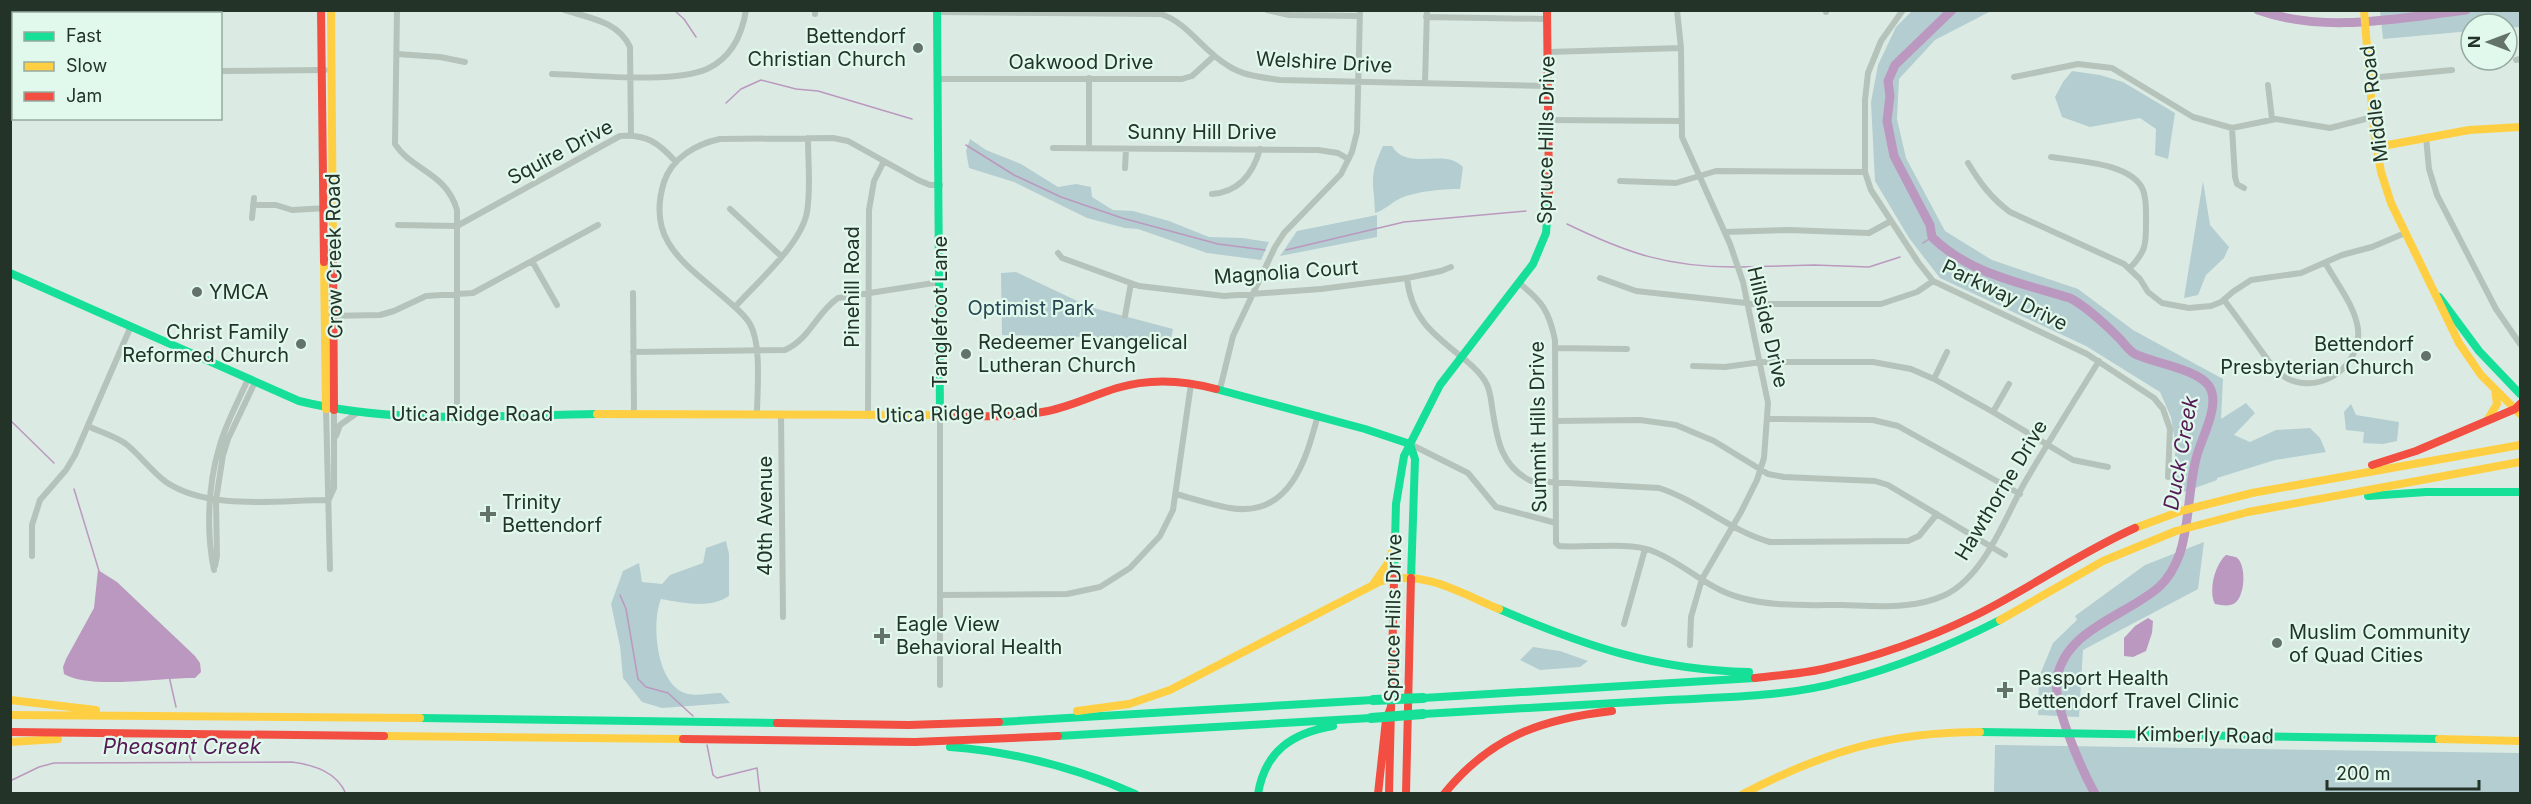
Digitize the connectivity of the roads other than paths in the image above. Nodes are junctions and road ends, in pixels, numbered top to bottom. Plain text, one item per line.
1 (321, 10) edge
2 (331, 10) edge
3 (397, 10) edge
4 (564, 10) edge
5 (746, 10) edge
6 (1267, 10) edge
7 (1677, 10) edge
8 (1903, 10) edge
9 (2364, 10) edge
10 (937, 11) edge
11 (1137, 12) edge
12 (1360, 13) edge
13 (1426, 14) edge
14 (1547, 15) edge
15 (1682, 48) junction
16 (1548, 52) junction
17 (397, 54) junction
18 (1214, 56) junction
19 (465, 62) dead end
20 (327, 70) junction
21 (2452, 70) dead end
22 (222, 71) edge
23 (552, 74) dead end
24 (630, 77) junction
25 (2014, 77) dead end
26 (1089, 78) junction
27 (2370, 78) junction
28 (939, 79) junction
29 (1359, 82) junction
30 (1425, 83) junction
31 (2268, 85) dead end
32 (1548, 86) junction
33 (2373, 117) junction
34 (2272, 119) junction
35 (1549, 120) junction
36 (1682, 121) junction
37 (2520, 127) edge
38 (2232, 128) junction
39 (631, 135) junction
40 (2426, 137) junction
41 (808, 138) junction
42 (2377, 147) junction
43 (1053, 148) dead end
44 (1089, 148) junction
45 (1126, 149) junction
46 (1260, 149) junction
47 (2051, 157) dead end
48 (1348, 159) junction
49 (884, 161) junction
50 (676, 162) junction
51 (1968, 163) dead end
52 (1125, 168) dead end
53 (1865, 172) junction
54 (1699, 177) junction
55 (1620, 181) dead end
56 (940, 185) junction
57 (2244, 188) dead end
58 (1212, 194) dead end
59 (329, 208) junction
60 (730, 209) dead end
61 (252, 219) dead end
62 (1891, 221) junction
63 (398, 225) dead end
64 (598, 225) dead end
65 (458, 226) junction
66 (1725, 232) junction
67 (2405, 233) junction
68 (1058, 253) dead end
69 (781, 256) junction
70 (532, 261) junction
71 (2326, 264) junction
72 (1451, 267) dead end
73 (2130, 268) junction
74 (10, 273) edge
75 (1407, 278) junction
76 (1600, 278) dead end
77 (1933, 281) junction
78 (940, 282) junction
79 (1131, 283) junction
80 (1519, 283) junction
81 (457, 292) junction
82 (633, 293) dead end
83 (868, 293) junction
84 (1252, 294) junction
85 (2437, 294) junction
86 (2224, 300) junction
87 (1748, 303) junction
88 (556, 305) dead end
89 (735, 307) junction
90 (330, 316) junction
91 (1125, 316) dead end
92 (131, 326) junction
93 (2520, 344) edge
94 (1555, 348) junction
95 (1627, 349) dead end
96 (756, 351) junction
97 (633, 352) junction
98 (1947, 352) dead end
99 (1462, 358) junction
100 (2099, 361) junction
101 (1761, 362) junction
102 (1693, 366) dead end
103 (1934, 379) junction
104 (251, 381) junction
105 (1191, 384) junction
106 (2009, 384) dead end
107 (1220, 389) junction
108 (2495, 389) junction
109 (2520, 394) edge
110 (2519, 409) edge
111 (330, 410) junction
112 (1993, 412) junction
113 (357, 413) junction
114 (634, 414) junction
115 (757, 415) junction
116 (780, 415) junction
117 (1318, 415) junction
118 (457, 416) junction
119 (868, 416) junction
120 (940, 416) junction
121 (1768, 419) junction
122 (2488, 420) junction
123 (1556, 421) junction
124 (88, 426) junction
125 (1410, 444) junction
126 (2048, 444) junction
127 (334, 445) junction
128 (2520, 445) edge
129 (2520, 462) edge
130 (2108, 467) dead end
131 (1760, 469) junction
132 (2168, 477) dead end
133 (2329, 479) junction
134 (1556, 483) junction
135 (2520, 492) edge
136 (1176, 494) junction
137 (2020, 494) junction
138 (213, 500) junction
139 (328, 500) junction
140 (2314, 500) junction
141 (1937, 514) junction
142 (1556, 523) junction
143 (1732, 526) junction
144 (1395, 544) junction
145 (1559, 546) joint
146 (1991, 546) junction
147 (1645, 549) junction
148 (2005, 555) dead end
149 (32, 556) dead end
150 (330, 569) dead end
151 (1394, 578) junction
152 (1411, 578) junction
153 (1702, 579) junction
154 (1374, 583) junction
155 (940, 596) junction
156 (783, 617) dead end
157 (1624, 624) dead end
158 (1690, 645) dead end
159 (1791, 674) junction
160 (940, 685) dead end
161 (10, 700) edge
162 (1659, 701) junction
163 (1393, 712) junction
164 (10, 715) edge
165 (141, 716) junction
166 (1371, 720) junction
167 (1004, 722) junction
168 (10, 732) edge
169 (107, 733) junction
170 (2520, 741) edge
171 (10, 742) edge
172 (915, 742) junction
173 (1135, 794) edge
174 (1258, 794) edge
175 (1378, 794) edge
176 (1389, 794) edge
177 (1406, 794) edge
178 (1444, 794) edge
179 (1743, 794) edge

1 - 20 main road, Crow Creek Road
2 - 20 main road, Crow Creek Road
3 - 17 street
4 - 24 street
5 - 24 street
6 - 12 street
7 - 15 street, Hillside Drive
8 - 53 street, Parkway Drive
9 - 27 main road, Middle Road
10 - 11 street, Welshire Drive
10 - 28 main road, Tanglefoot Lane
11 - 18 street, Welshire Drive
12 - 29 street
13 - 14 street
13 - 30 street
14 - 16 main road, Spruce Hills Drive
15 - 16 street
15 - 36 street, Hillside Drive
16 - 32 main road, Spruce Hills Drive
17 - 19 street
17 - 65 street
18 - 26 street, Oakwood Drive
18 - 29 street, Welshire Drive
20 - 22 street
20 - 59 main road, Crow Creek Road
21 - 27 street
23 - 24 street
24 - 39 street
25 - 38 street
26 - 28 street, Oakwood Drive
26 - 44 street
27 - 33 main road, Middle Road
28 - 56 main road, Tanglefoot Lane
29 - 30 street, Welshire Drive
29 - 48 street
30 - 32 street, Welshire Drive
31 - 34 street
32 - 35 main road, Spruce Hills Drive
33 - 34 street
33 - 42 main road, Middle Road
34 - 38 street
35 - 36 street
35 - 80 main road, Spruce Hills Drive
36 - 54 street, Hillside Drive
37 - 40 main road
38 - 57 street
39 - 50 street, Squire Drive
39 - 65 street, Squire Drive
40 - 42 main road
40 - 93 street
41 - 49 street
41 - 50 street
41 - 69 street
42 - 67 main road, Middle Road
43 - 44 street, Sunny Hill Drive
44 - 45 street, Sunny Hill Drive
45 - 46 street, Sunny Hill Drive
45 - 52 street
46 - 48 street, Sunny Hill Drive
46 - 58 street
47 - 73 street
48 - 84 street
49 - 56 street
49 - 83 street, Pinehill Road
50 - 89 street
51 - 73 street
53 - 54 street
53 - 62 street, Parkway Drive
54 - 55 street
54 - 66 street, Hillside Drive
56 - 78 main road, Tanglefoot Lane
59 - 61 street
59 - 90 main road, Crow Creek Road
60 - 69 street
62 - 66 street
62 - 77 street, Parkway Drive
63 - 65 street
64 - 70 street
65 - 81 street
66 - 87 street, Hillside Drive
67 - 71 street
67 - 85 main road, Middle Road
68 - 79 street, Magnolia Court
69 - 89 street
70 - 81 street
70 - 88 street
71 - 86 street
71 - 86 street
72 - 75 street, Magnolia Court
73 - 86 street
74 - 92 main road, Utica Ridge Road
75 - 84 street, Magnolia Court
75 - 99 street
76 - 87 street
77 - 87 street
77 - 100 street, Parkway Drive
78 - 83 street
78 - 120 main road, Tanglefoot Lane
79 - 84 street, Magnolia Court
79 - 91 street
80 - 94 street, Summit Hills Drive
80 - 99 main road, Spruce Hills Drive
81 - 90 street
81 - 118 street
82 - 97 street
83 - 96 street
83 - 119 street, Pinehill Road
84 - 107 street
85 - 108 main road, Middle Road
85 - 109 main road, Middle Road
87 - 101 street, Hillside Drive
89 - 96 street
90 - 111 main road, Crow Creek Road
92 - 104 main road, Utica Ridge Road
92 - 124 street
94 - 95 street
94 - 123 street, Summit Hills Drive
96 - 97 street
96 - 115 street
97 - 114 street
98 - 103 street
99 - 125 main road, Spruce Hills Drive
99 - 134 street
100 - 126 street, Hawthorne Drive
100 - 132 street, Parkway Drive
101 - 102 street
101 - 103 street
101 - 121 street, Hillside Drive
103 - 112 street
104 - 111 main road, Utica Ridge Road
104 - 138 street
105 - 107 main road, Utica Ridge Road
105 - 120 main road, Utica Ridge Road
105 - 136 street
106 - 112 street
107 - 117 main road, Utica Ridge Road
108 - 110 main road, Middle Road
108 - 122 main road
110 - 122 main road
111 - 113 main road, Utica Ridge Road
111 - 127 street, Crow Creek Road
111 - 139 street, Crow Creek Road
112 - 126 street
113 - 118 main road, Utica Ridge Road
113 - 127 street
114 - 115 main road, Utica Ridge Road
114 - 118 main road, Utica Ridge Road
115 - 116 main road, Utica Ridge Road
116 - 119 main road, Utica Ridge Road
116 - 156 street, 40th Avenue
117 - 125 main road, Utica Ridge Road
117 - 136 street
119 - 120 main road, Utica Ridge Road
120 - 155 street, Tanglefoot Lane
121 - 131 street, Hillside Drive
121 - 137 street
122 - 133 main road
123 - 131 street
123 - 134 street, Summit Hills Drive
124 - 138 street
124 - 149 street
125 - 142 street, Utica Ridge Road
125 - 144 main road, Spruce Hills Drive
125 - 152 main road, Spruce Hills Drive
126 - 130 street
126 - 137 street, Hawthorne Drive
127 - 139 street, Crow Creek Road
128 - 133 main road
129 - 140 main road
131 - 141 street
131 - 143 street, Hillside Drive
133 - 159 main road
134 - 142 street, Summit Hills Drive
134 - 143 street
135 - 140 main road
136 - 155 street
137 - 146 street, Hawthorne Drive
138 - 138 street
138 - 139 street
139 - 150 street, Crow Creek Road
140 - 162 main road
141 - 143 street
141 - 146 street
142 - 145 street, Summit Hills Drive
143 - 153 street, Hillside Drive
144 - 151 main road, Spruce Hills Drive
144 - 154 main road
145 - 147 street, Hawthorne Drive
146 - 148 street
146 - 153 street, Hawthorne Drive
147 - 153 street, Hawthorne Drive
147 - 157 street
151 - 152 main road
151 - 154 main road
151 - 163 main road, Spruce Hills Drive
152 - 159 main road
152 - 177 main road, Spruce Hills Drive
153 - 158 street, Hillside Drive
154 - 167 main road
155 - 160 street, Tanglefoot Lane
159 - 167 main road, bridge
161 - 165 main road
162 - 163 main road, bridge
162 - 178 main road
163 - 166 main road, bridge
163 - 175 main road
163 - 176 main road, Spruce Hills Drive
164 - 165 main road
165 - 167 main road
166 - 172 main road
166 - 174 main road
168 - 169 main road
169 - 171 main road
169 - 172 main road
170 - 179 main road, Kimberly Road
172 - 173 main road

